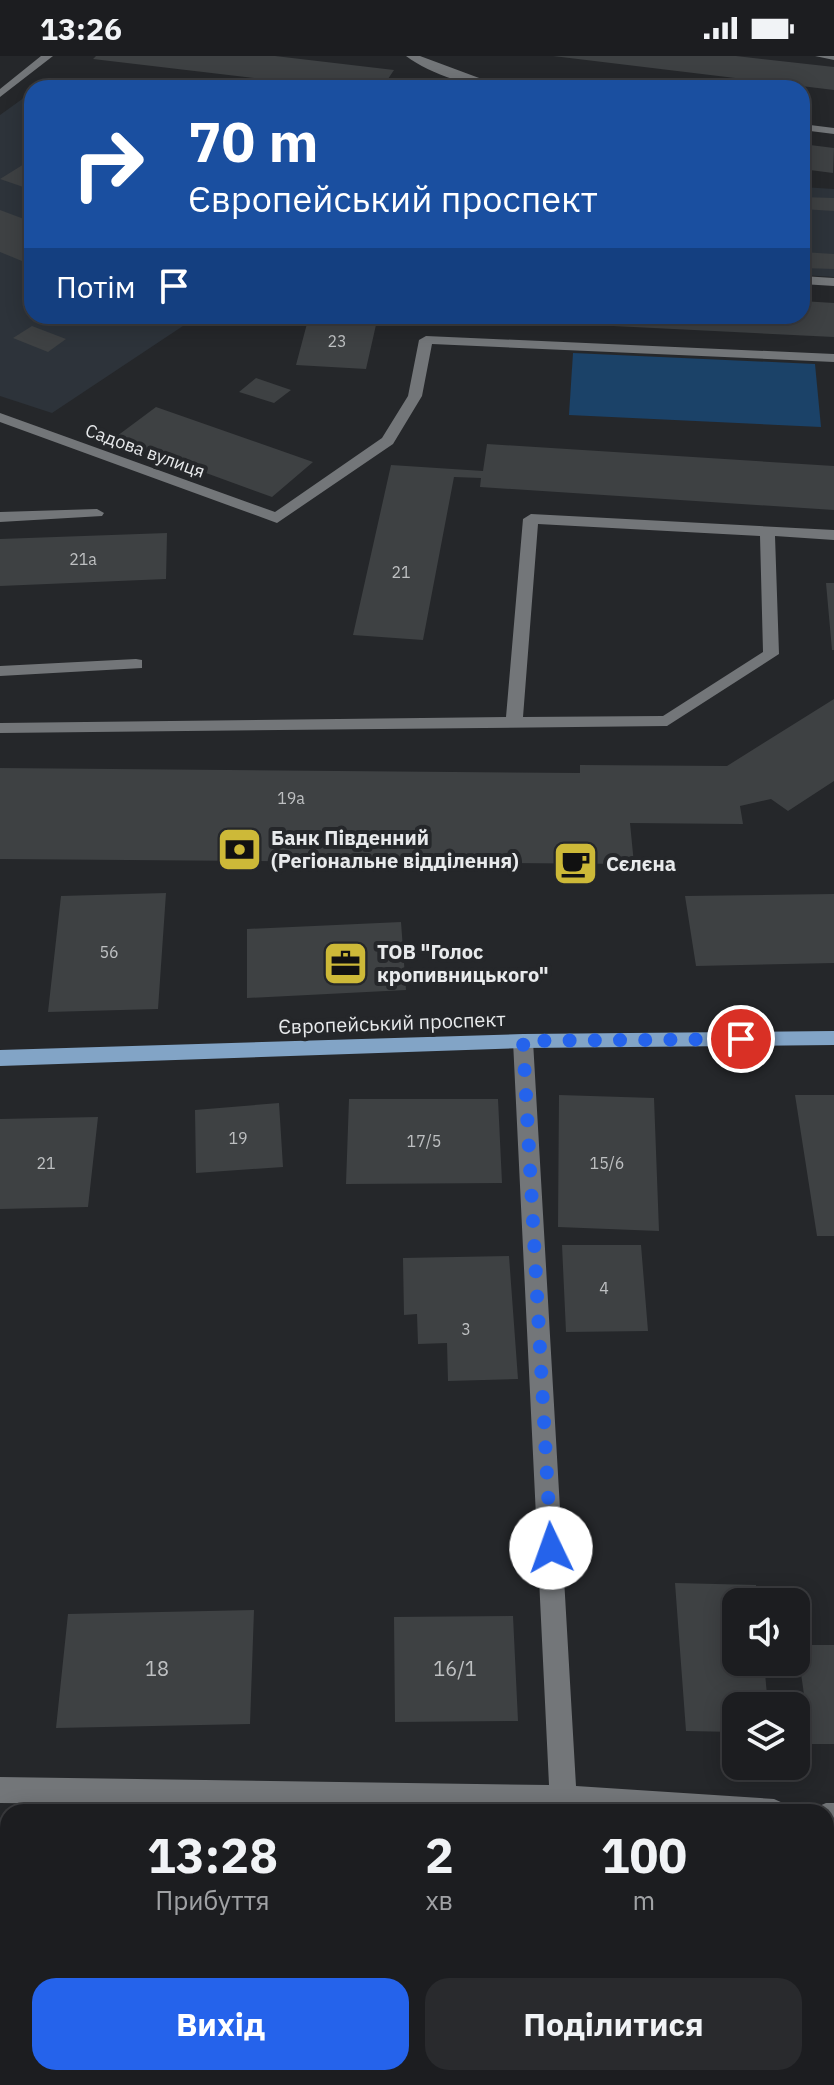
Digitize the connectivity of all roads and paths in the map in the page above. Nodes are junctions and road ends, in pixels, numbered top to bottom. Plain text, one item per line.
1 (48, 56) edge
2 (411, 56) edge
3 (820, 56) edge
4 (834, 57) edge
5 (471, 80) edge
6 (0, 94) edge
7 (810, 128) edge
8 (834, 131) edge
9 (810, 280) edge
10 (834, 282) edge
11 (834, 358) edge
12 (0, 417) edge
13 (97, 513) dead end
14 (0, 517) edge
15 (767, 531) junction
16 (834, 535) edge
17 (136, 664) dead end
18 (0, 671) edge
19 (514, 722) junction
20 (0, 728) edge
21 (834, 1038) edge
22 (523, 1041) junction
23 (0, 1058) edge
24 (0, 1790) edge
25 (563, 1798) junction
26 (653, 1804) edge

1 - 6 street
2 - 5 street
3 - 4 street
7 - 8 street
9 - 10 street
11 - 12 street, Садова вулиця
13 - 14 street
15 - 16 street
15 - 19 street
15 - 19 street
17 - 18 street
19 - 20 street
21 - 22 main road, Європейський проспект
22 - 23 main road, Європейський проспект
22 - 25 street
24 - 25 street
25 - 26 street

